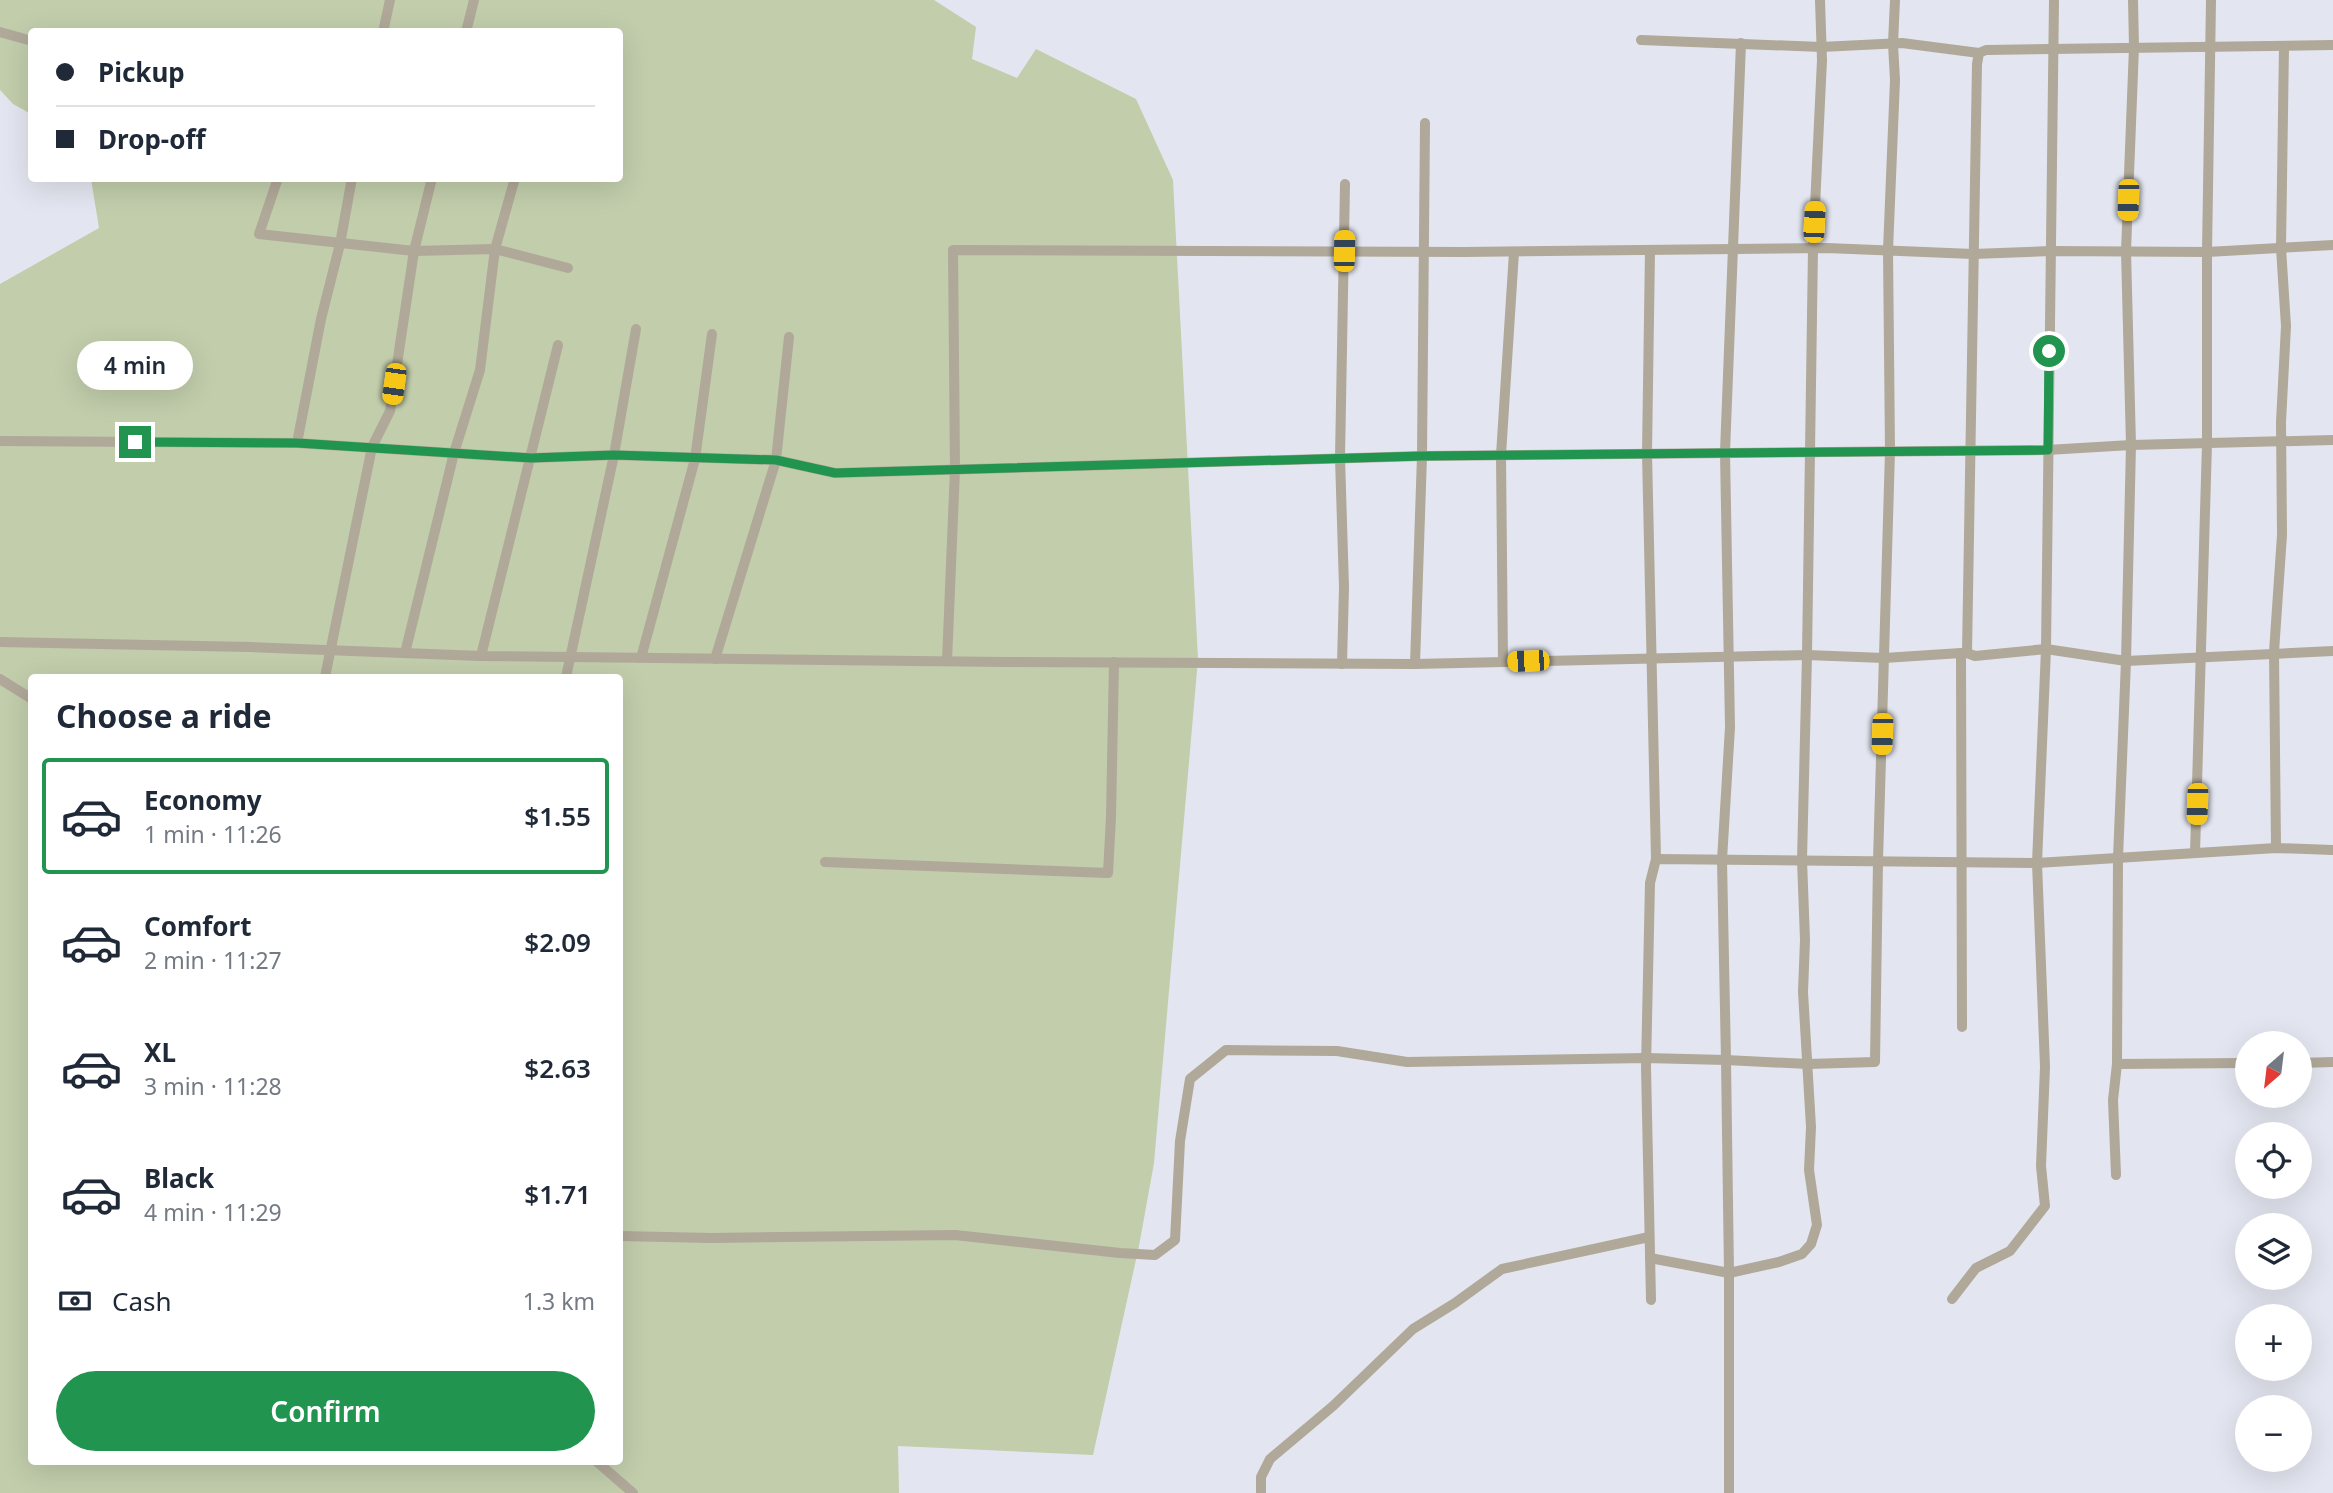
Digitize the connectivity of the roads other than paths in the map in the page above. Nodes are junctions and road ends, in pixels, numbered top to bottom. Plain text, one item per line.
1 (390, 0) edge
2 (474, 0) edge
3 (1820, 0) edge
4 (1895, 0) edge
5 (2054, 0) edge
6 (2133, 0) edge
7 (2211, 0) edge
8 (384, 28) edge
9 (467, 28) edge
10 (0, 32) edge
11 (28, 40) edge
12 (1641, 40) dead end
13 (1741, 43) junction
14 (1893, 44) junction
15 (2333, 45) edge
16 (2211, 46) junction
17 (2284, 46) junction
18 (1821, 47) junction
19 (2134, 47) junction
20 (2054, 48) junction
21 (1979, 53) junction
22 (1425, 123) dead end
23 (277, 182) edge
24 (351, 182) edge
25 (431, 182) edge
26 (514, 182) edge
27 (1345, 184) dead end
28 (341, 244) junction
29 (2333, 245) edge
30 (1813, 248) junction
31 (2281, 248) junction
32 (495, 249) junction
33 (1650, 250) junction
34 (1734, 250) junction
35 (1888, 250) junction
36 (414, 251) junction
37 (1344, 251) junction
38 (2052, 251) junction
39 (2126, 251) junction
40 (1423, 252) junction
41 (1514, 252) junction
42 (2207, 252) junction
43 (1973, 254) junction
44 (568, 268) dead end
45 (636, 329) dead end
46 (712, 334) dead end
47 (789, 337) dead end
48 (558, 345) dead end
49 (2333, 440) edge
50 (0, 441) edge
51 (2281, 442) junction
52 (297, 443) junction
53 (2207, 444) junction
54 (2131, 445) junction
55 (372, 447) junction
56 (1971, 450) junction
57 (2048, 450) junction
58 (1891, 451) junction
59 (1725, 452) junction
60 (1812, 452) junction
61 (454, 453) junction
62 (1647, 453) junction
63 (614, 455) junction
64 (1501, 455) junction
65 (1422, 456) junction
66 (531, 458) junction
67 (1339, 458) junction
68 (695, 459) junction
69 (776, 460) junction
70 (955, 469) junction
71 (0, 642) edge
72 (2046, 649) junction
73 (332, 650) junction
74 (2333, 651) edge
75 (2274, 652) junction
76 (405, 653) junction
77 (1964, 653) junction
78 (1807, 655) junction
79 (481, 656) junction
80 (570, 657) junction
81 (1727, 657) junction
82 (2201, 657) junction
83 (641, 658) junction
84 (1884, 658) junction
85 (715, 659) junction
86 (1651, 659) junction
87 (947, 661) junction
88 (2126, 661) junction
89 (1114, 662) junction
90 (1503, 662) junction
91 (1342, 664) junction
92 (1415, 664) junction
93 (326, 674) edge
94 (567, 674) edge
95 (0, 679) edge
96 (28, 696) edge
97 (2276, 848) junction
98 (2333, 850) edge
99 (2195, 853) junction
100 (2118, 858) junction
101 (1656, 859) junction
102 (1723, 860) junction
103 (1802, 860) junction
104 (1878, 861) junction
105 (825, 862) dead end
106 (1960, 862) junction
107 (2036, 863) junction
108 (1962, 1027) dead end
109 (1646, 1058) junction
110 (1726, 1060) junction
111 (2333, 1062) edge
112 (2235, 1063) edge
113 (2312, 1063) edge
114 (1808, 1064) junction
115 (2117, 1064) junction
116 (2116, 1175) dead end
117 (623, 1236) edge
118 (1649, 1237) junction
119 (1650, 1258) junction
120 (1729, 1273) junction
121 (1952, 1299) dead end
122 (1651, 1300) dead end
123 (600, 1465) edge
124 (632, 1493) edge
125 (1261, 1493) edge
126 (1729, 1493) edge

1 - 8 street
2 - 9 street
3 - 18 street
4 - 14 street
5 - 20 street
6 - 19 street
7 - 16 street
10 - 11 street
12 - 13 street
13 - 18 street
13 - 34 street
14 - 18 street
14 - 21 street
14 - 35 street
15 - 17 street
16 - 17 street
16 - 19 street
16 - 42 street
17 - 31 street
18 - 30 street
19 - 20 street
19 - 39 street
20 - 21 street
20 - 38 street
21 - 43 street
22 - 40 street
23 - 28 street
24 - 28 street
25 - 36 street
26 - 32 street
27 - 37 street
28 - 36 street
28 - 52 street
29 - 31 street
30 - 34 street
30 - 35 street
30 - 60 street
31 - 42 street
31 - 51 street
32 - 36 street
32 - 44 street
32 - 61 street
33 - 34 street
33 - 41 street
33 - 62 street
34 - 59 street
35 - 43 street
35 - 58 street
36 - 55 street
37 - 40 street
37 - 67 street
37 - 70 street
38 - 39 street
38 - 43 street
38 - 57 street
39 - 42 street
39 - 54 street
40 - 41 street
40 - 65 street
41 - 64 street
42 - 53 street
43 - 56 street
45 - 63 street
46 - 68 street
47 - 69 street
48 - 66 street
49 - 51 street
50 - 52 street
51 - 53 street
51 - 75 street
52 - 55 street
53 - 54 street
53 - 82 street
54 - 57 street
54 - 88 street
55 - 61 street
55 - 73 street
56 - 57 street
56 - 58 street
56 - 77 street
57 - 72 street
58 - 60 street
58 - 84 street
59 - 60 street
59 - 62 street
59 - 81 street
60 - 78 street
61 - 66 street
61 - 76 street
62 - 64 street
62 - 86 street
63 - 66 street
63 - 68 street
63 - 80 street
64 - 65 street
64 - 90 street
65 - 67 street
65 - 92 street
66 - 79 street
67 - 70 street
67 - 91 street
68 - 69 street
68 - 83 street
69 - 70 street
69 - 85 street
70 - 87 street
71 - 73 street
72 - 77 street
72 - 88 street
72 - 107 street
73 - 76 street
73 - 93 street
74 - 75 street
75 - 82 street
75 - 97 street
76 - 79 street
77 - 84 street
77 - 106 street
78 - 81 street
78 - 84 street
78 - 103 street
79 - 80 street
80 - 83 street
80 - 94 street
81 - 86 street
81 - 102 street
82 - 88 street
82 - 99 street
83 - 85 street
84 - 104 street
85 - 87 street
86 - 90 street
86 - 101 street
87 - 89 street
88 - 100 street
89 - 91 street
89 - 105 street
90 - 92 street
91 - 92 street
95 - 96 street
97 - 98 street
97 - 99 street
99 - 100 street
100 - 107 street
100 - 115 street
101 - 102 street
101 - 109 street
102 - 103 street
102 - 110 street
103 - 104 street
103 - 114 street
104 - 106 street
104 - 114 street
106 - 107 street
106 - 108 street
107 - 121 street
109 - 110 street
109 - 117 street
109 - 118 street
110 - 114 street
110 - 120 street
111 - 113 street
112 - 115 street
114 - 120 street
115 - 116 street
118 - 119 street
118 - 125 street
119 - 120 street
119 - 122 street
120 - 126 street
123 - 124 street

